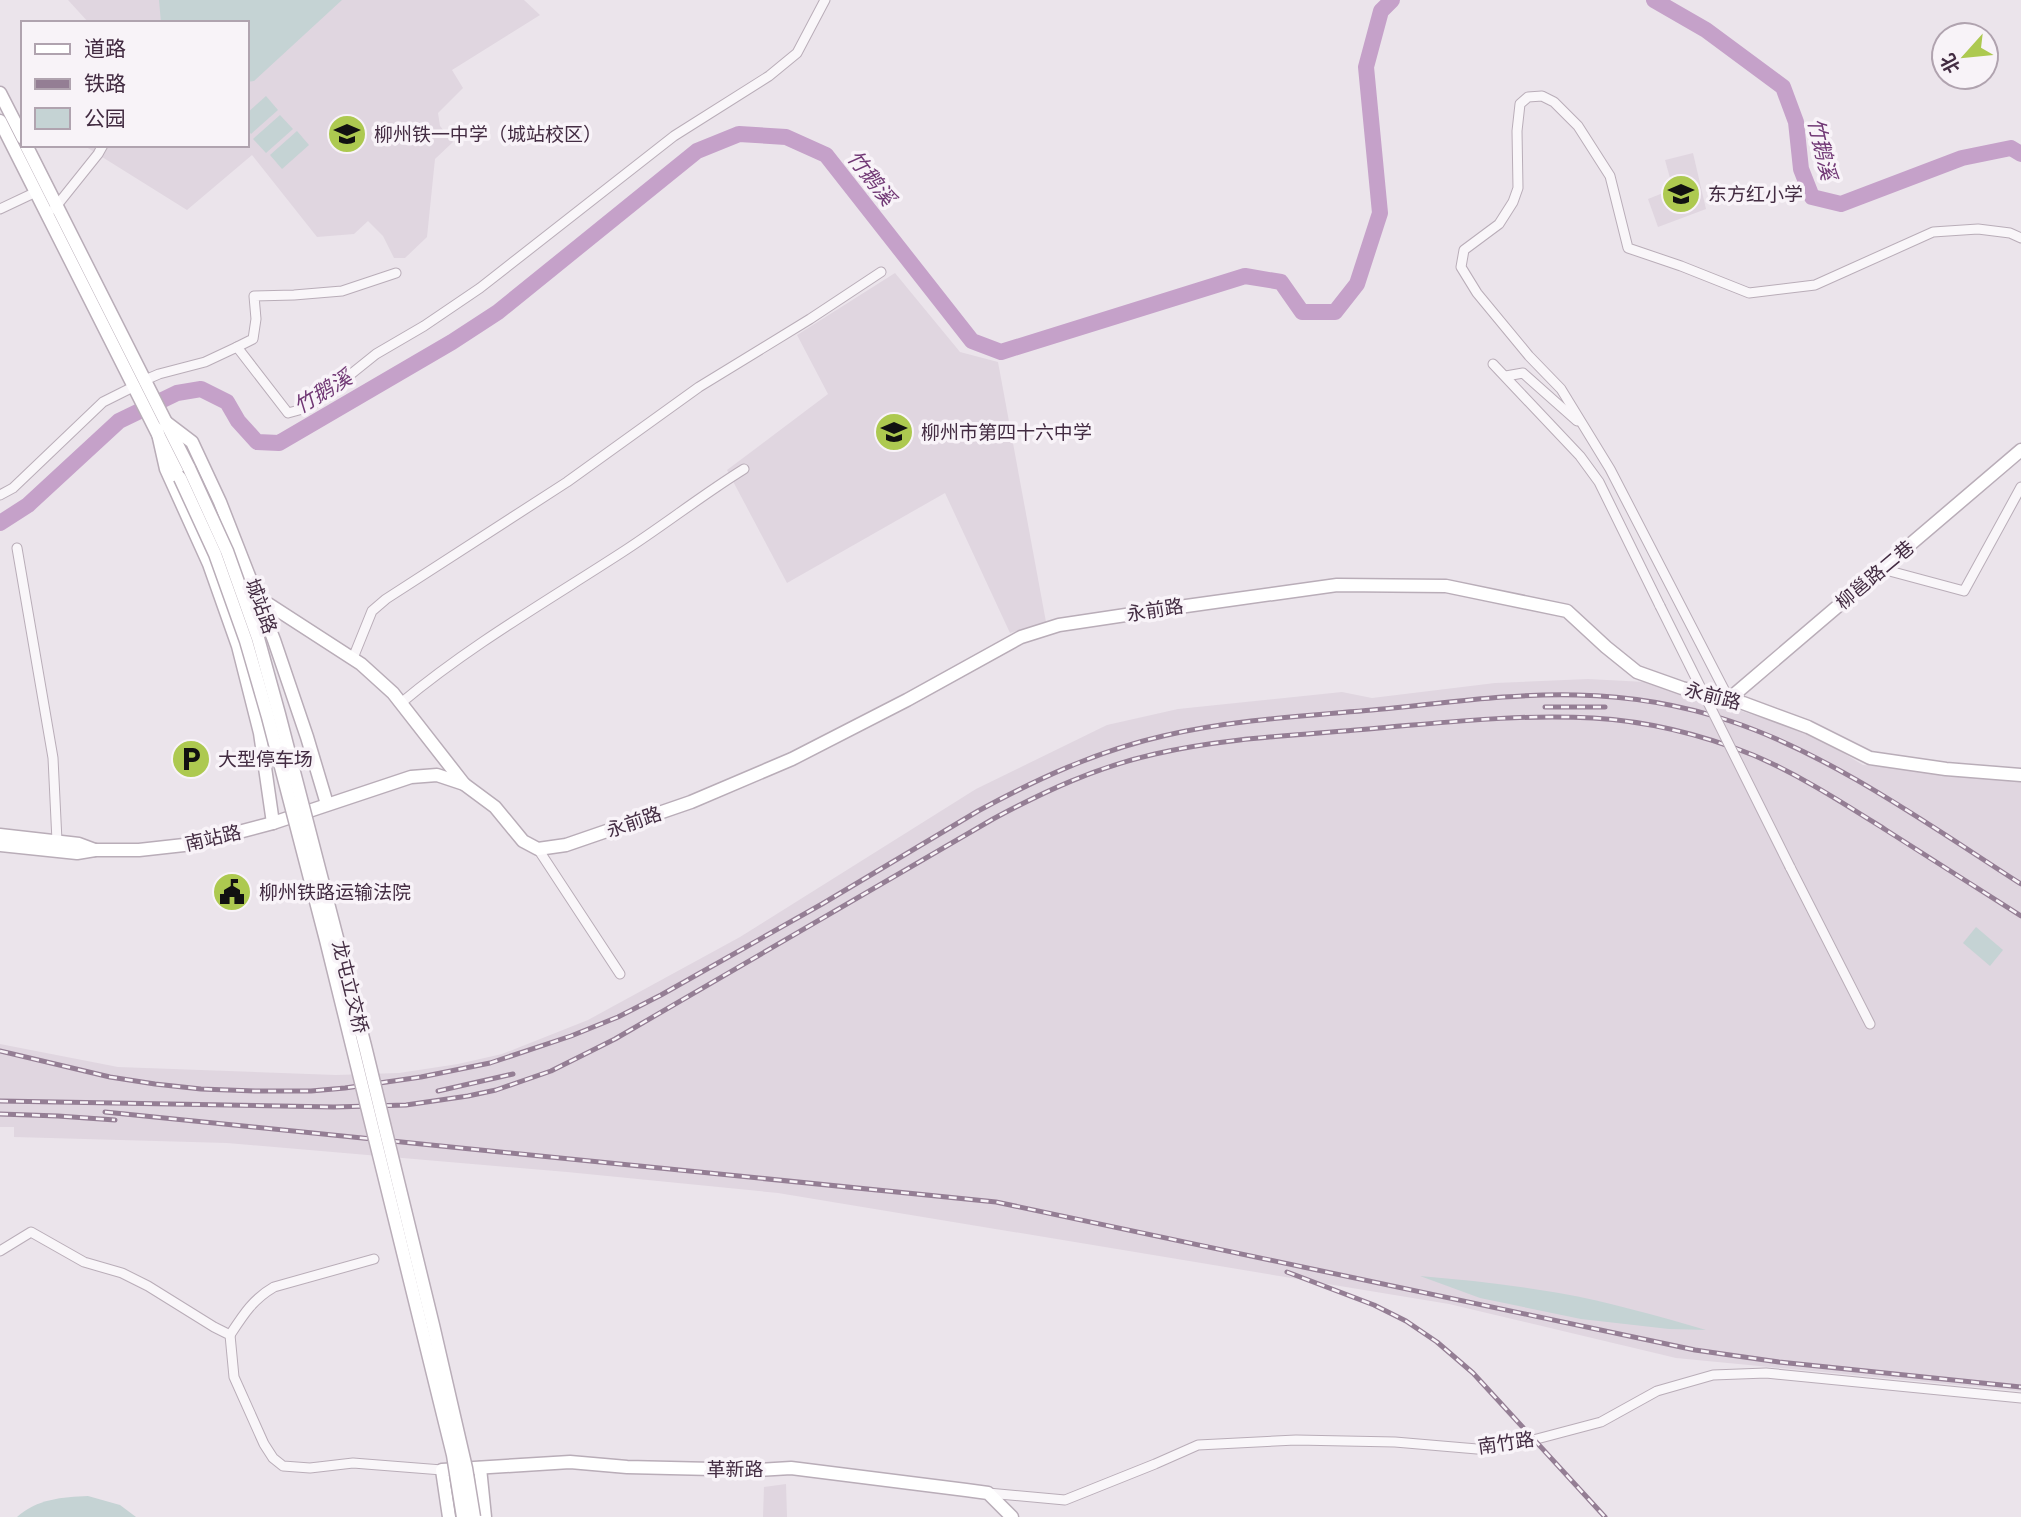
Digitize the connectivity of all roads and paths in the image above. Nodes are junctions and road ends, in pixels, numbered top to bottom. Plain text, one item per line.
1 (825, 0) edge
2 (0, 93) edge
3 (0, 121) edge
4 (21, 134) edge
5 (27, 147) edge
6 (102, 147) edge
7 (36, 192) junction
8 (0, 209) edge
9 (52, 210) junction
10 (2021, 238) edge
11 (881, 272) dead end
12 (396, 273) dead end
13 (237, 347) junction
14 (1493, 364) dead end
15 (1506, 376) junction
16 (142, 386) junction
17 (161, 424) junction
18 (1586, 429) junction
19 (2021, 450) edge
20 (744, 469) dead end
21 (185, 473) junction
22 (2021, 487) edge
23 (0, 495) edge
24 (17, 548) dead end
25 (1882, 569) junction
26 (258, 598) junction
27 (353, 658) junction
28 (1729, 699) junction
29 (401, 703) junction
30 (2021, 775) edge
31 (464, 784) junction
32 (327, 804) junction
33 (273, 823) junction
34 (0, 835) edge
35 (57, 841) junction
36 (0, 845) edge
37 (538, 849) junction
38 (95, 850) junction
39 (620, 974) dead end
40 (1870, 1024) dead end
41 (0, 1251) edge
42 (374, 1259) dead end
43 (230, 1335) junction
44 (2021, 1398) edge
45 (480, 1468) junction
46 (442, 1470) junction
47 (988, 1493) junction
48 (449, 1517) edge
49 (463, 1517) edge
50 (474, 1517) edge
51 (485, 1517) edge
52 (1012, 1517) edge

1 - 13 street
2 - 4 main road
3 - 7 main road, 城站路
5 - 9 main road, 城站路
6 - 9 street
7 - 8 street
7 - 9 main road, 城站路
9 - 16 main road, 城站路
10 - 18 street
11 - 27 street
12 - 13 street
13 - 16 street
14 - 15 street
15 - 18 street
15 - 40 street, bridge
16 - 17 main road, 城站路
16 - 23 street
17 - 21 main road, 城站路
17 - 26 main road, 城站路
17 - 33 main road, 城站路
18 - 28 street
19 - 25 main road, 柳邕路二巷
20 - 29 street
21 - 49 main road, 龙屯立交桥, bridge
21 - 50 main road, 龙屯立交桥, bridge
22 - 25 street
24 - 35 street
25 - 28 main road, 柳邕路二巷
26 - 27 main road
26 - 32 main road, 城站路
27 - 29 main road
28 - 30 main road, 永前路
28 - 37 main road, 永前路
29 - 31 main road
31 - 32 main road
31 - 37 main road
32 - 33 main road, 南站路
33 - 38 main road, 南站路
34 - 35 main road, 南站路
35 - 38 main road, 南站路
36 - 38 main road, 南站路
37 - 39 street
41 - 43 street
42 - 43 street
43 - 46 street
44 - 47 street, 南竹路
45 - 46 main road, 革新路
45 - 47 main road, 革新路
45 - 51 main road
46 - 48 main road
47 - 52 main road

